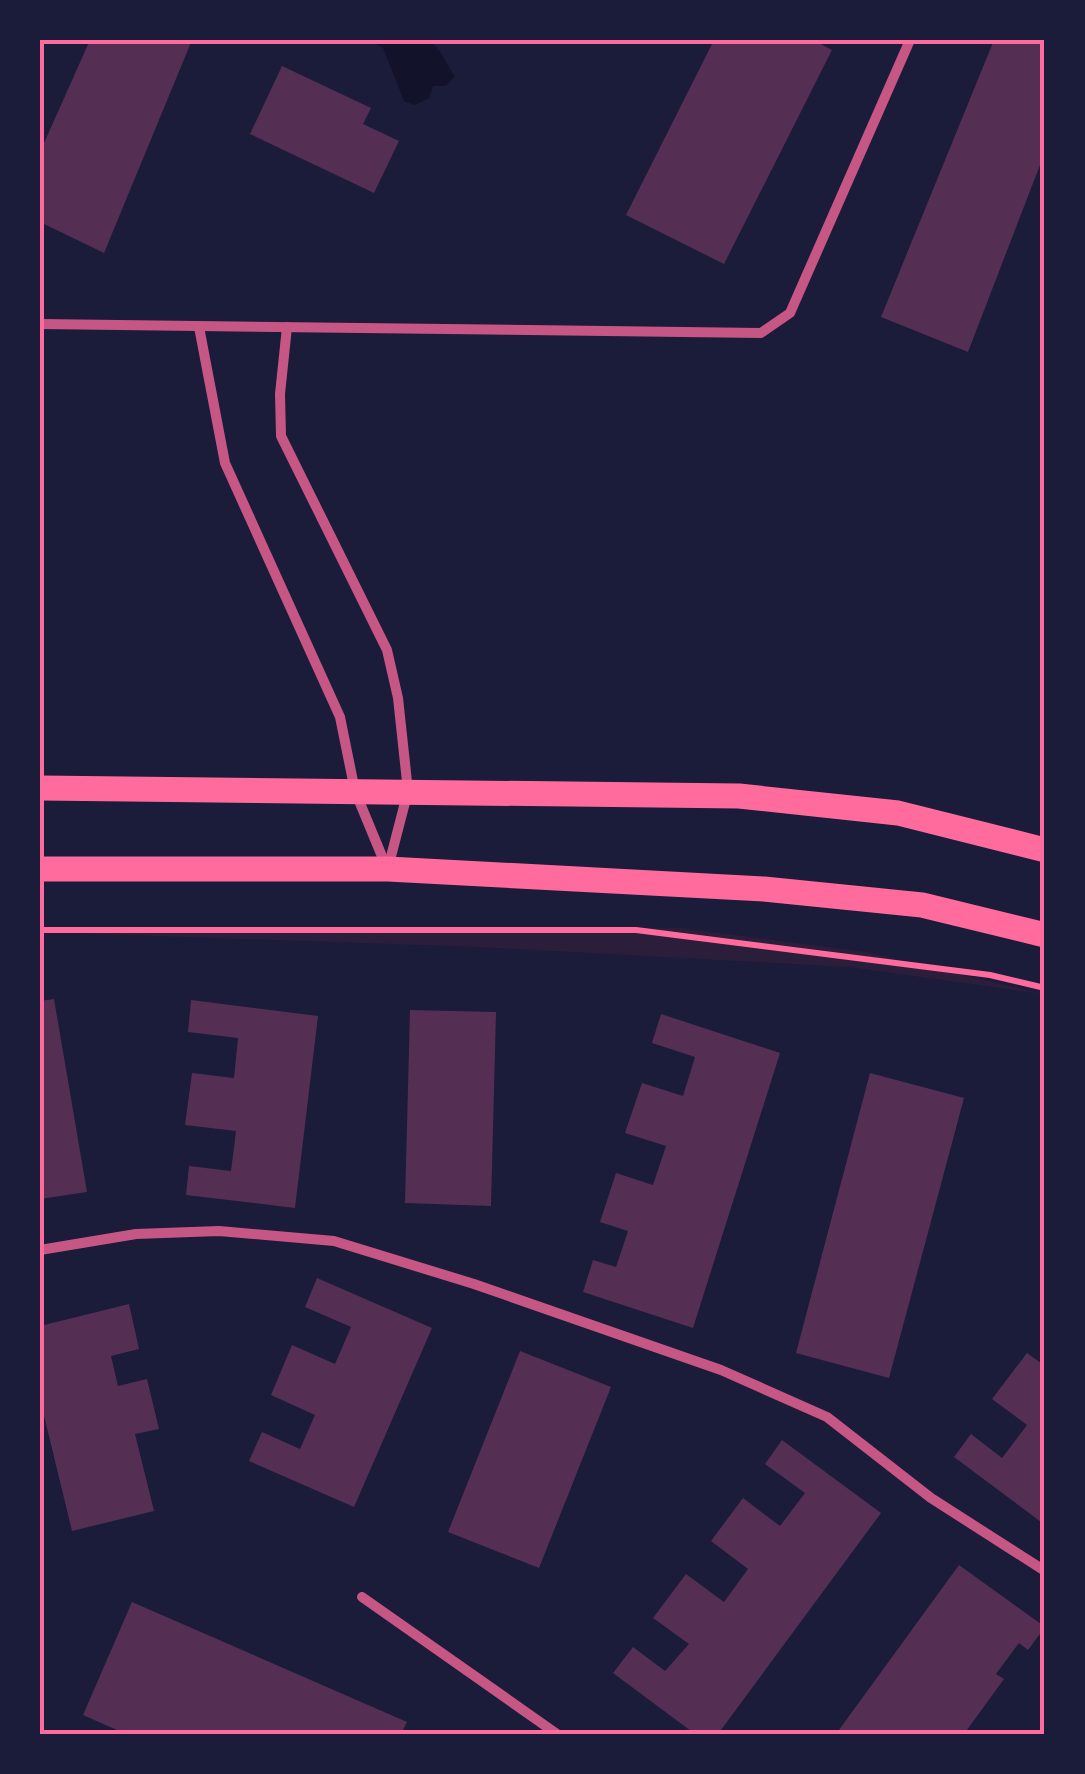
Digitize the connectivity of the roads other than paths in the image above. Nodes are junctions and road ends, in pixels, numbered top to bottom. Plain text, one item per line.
1 (910, 40) edge
2 (40, 324) edge
3 (200, 327) junction
4 (286, 327) junction
5 (40, 788) edge
6 (356, 791) junction
7 (408, 792) junction
8 (1045, 850) edge
9 (40, 869) edge
10 (388, 869) junction
11 (1045, 935) edge
12 (40, 1250) edge
13 (1045, 1571) edge
14 (362, 1596) dead end
15 (557, 1734) edge

1 - 4 street
2 - 3 street
3 - 4 street
3 - 6 street
4 - 7 street
5 - 6 main road
6 - 7 main road
6 - 10 street
7 - 8 main road
7 - 10 street
9 - 10 main road
10 - 11 main road
12 - 13 street
14 - 15 street

